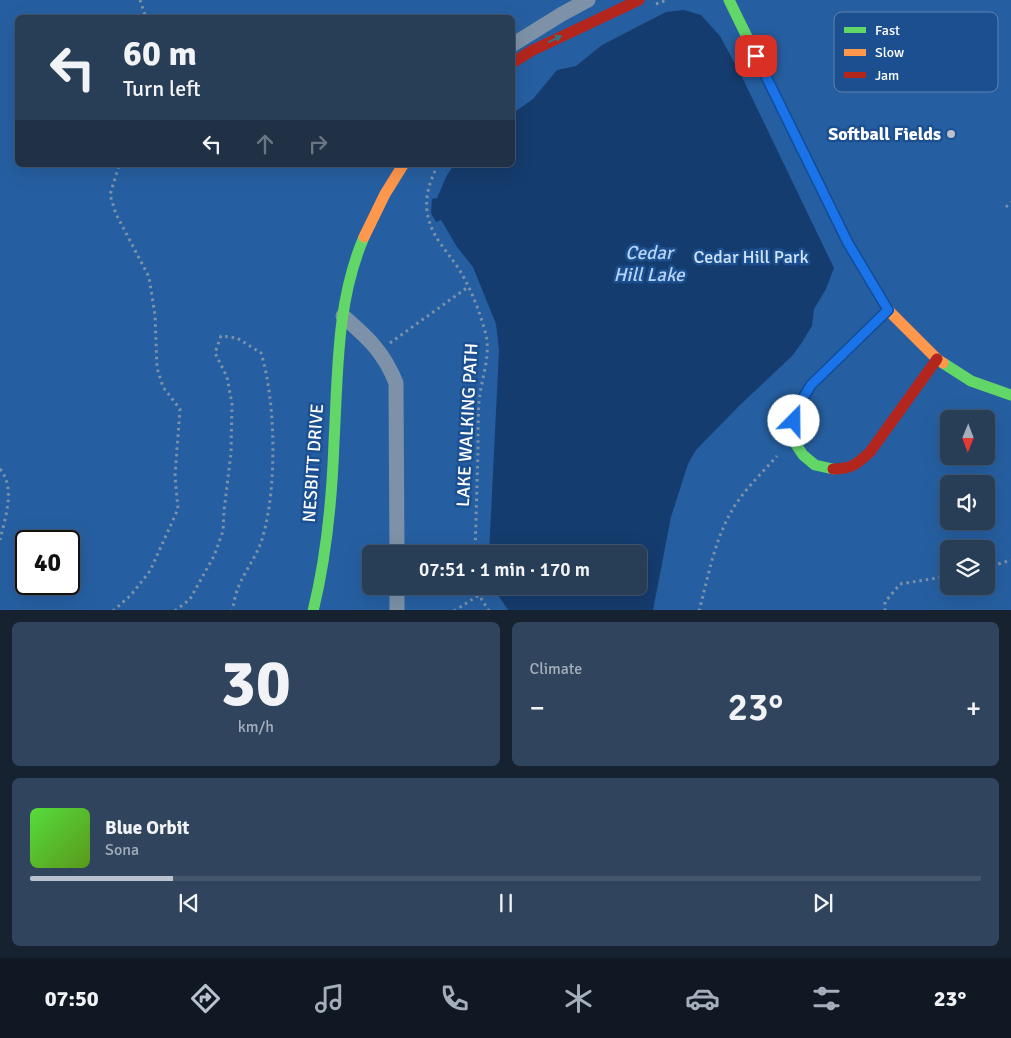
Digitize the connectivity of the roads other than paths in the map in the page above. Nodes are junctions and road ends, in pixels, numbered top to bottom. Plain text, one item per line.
1 (588, 0) edge
2 (639, 0) edge
3 (729, 0) edge
4 (515, 43) edge
5 (515, 61) edge
6 (402, 167) edge
7 (888, 310) junction
8 (343, 316) junction
9 (937, 359) junction
10 (1011, 394) edge
11 (396, 545) edge
12 (397, 595) edge
13 (313, 610) edge
14 (397, 610) edge

1 - 4 street
5 -> 2 street
3 - 7 street
6 - 8 street, NESBITT DRIVE
7 - 9 street
7 - 9 street
8 - 11 street
8 - 13 street, NESBITT DRIVE
9 - 10 street
12 - 14 street

